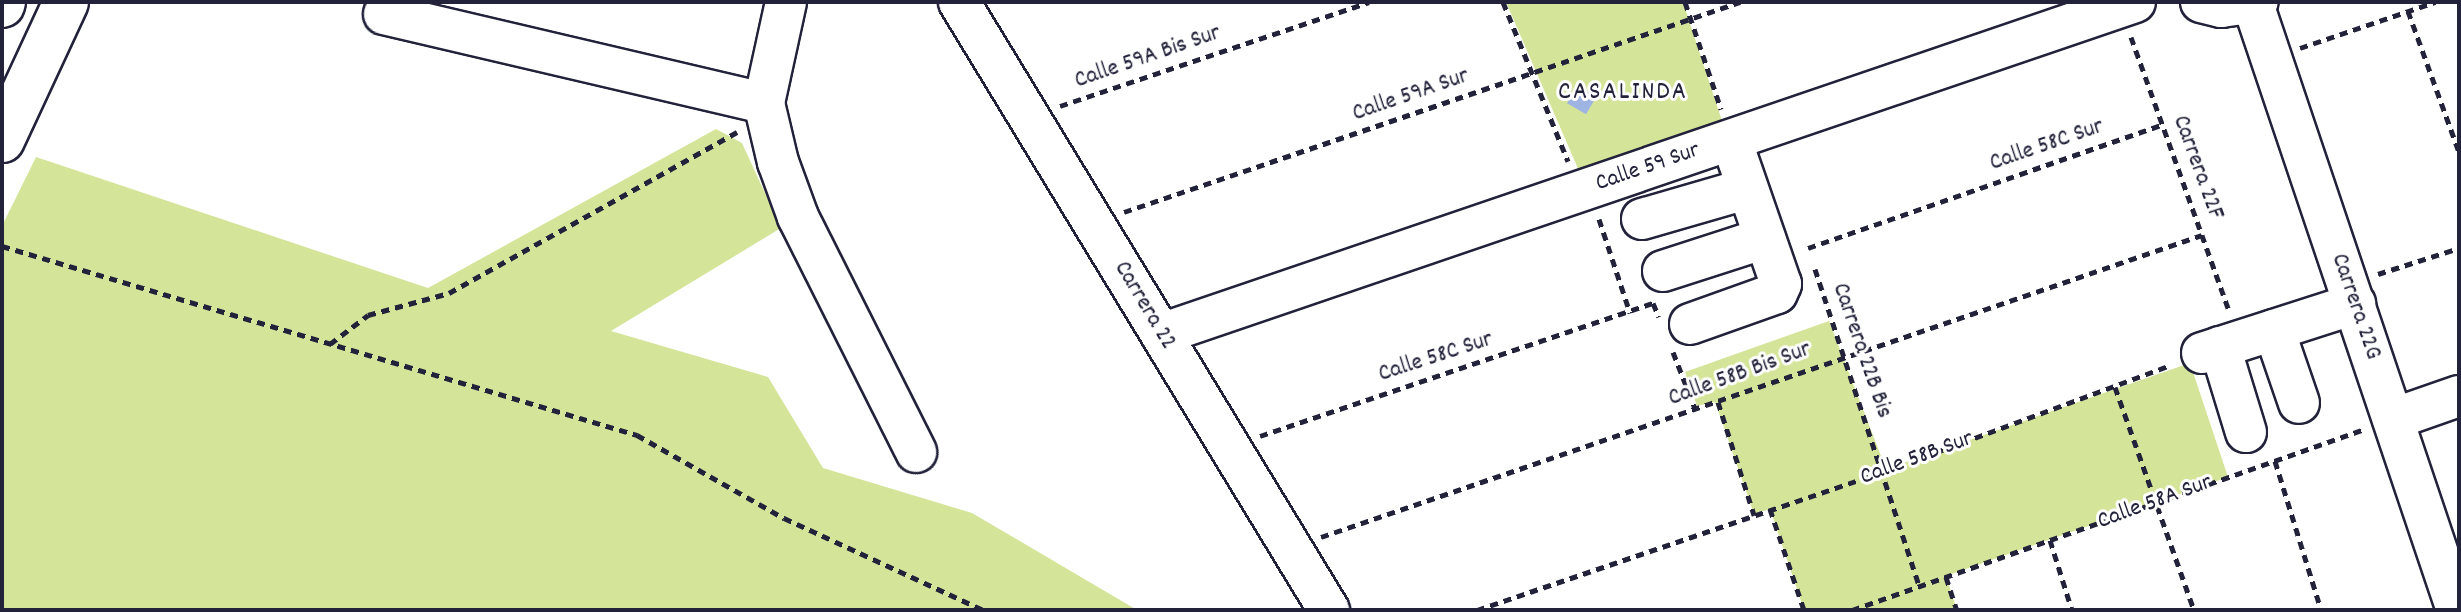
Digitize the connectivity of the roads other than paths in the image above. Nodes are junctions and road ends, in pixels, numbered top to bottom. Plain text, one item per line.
1 (66, 2) edge
2 (786, 2) edge
3 (959, 2) edge
4 (2201, 2) edge
5 (2256, 3) edge
6 (2127, 4) edge
7 (384, 14) dead end
8 (764, 103) junction
9 (2, 140) edge
10 (1731, 140) junction
11 (1746, 189) junction
12 (1642, 219) dead end
13 (1784, 236) junction
14 (1658, 287) road end
15 (2351, 294) junction
16 (1690, 324) dead end
17 (1161, 334) junction
18 (2234, 343) junction
19 (2459, 396) edge
20 (2299, 403) dead end
21 (2393, 419) junction
22 (2246, 432) dead end
23 (916, 452) dead end
24 (1329, 610) edge
25 (2457, 610) edge

1 - 9 main road
2 - 8 street
3 - 17 street, Carrera 22
4 - 5 street
5 - 15 street, Carrera 22G
6 - 10 street, Calle 59 Sur
7 - 8 street
8 - 23 street
10 - 11 street
10 - 17 street, Calle 59 Sur
11 - 12 street
11 - 13 street
13 - 14 street
13 - 16 street
15 - 18 street
15 - 21 street, Carrera 22G
17 - 24 street, Carrera 22
18 - 20 street
18 - 22 street
19 - 21 street
21 - 25 street, Carrera 22G

